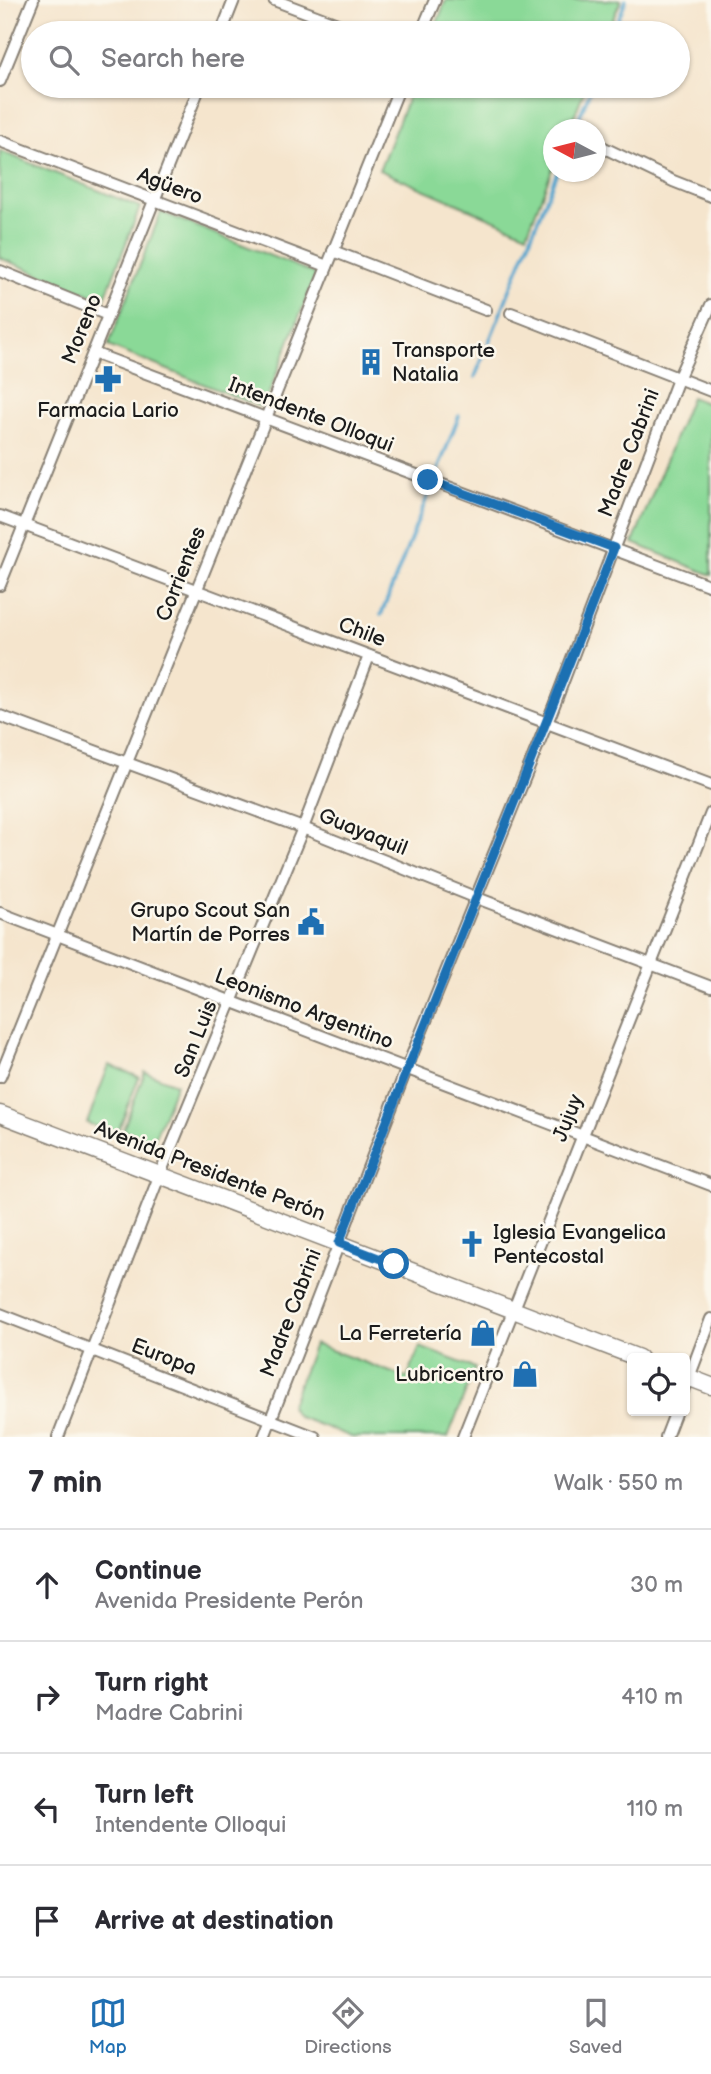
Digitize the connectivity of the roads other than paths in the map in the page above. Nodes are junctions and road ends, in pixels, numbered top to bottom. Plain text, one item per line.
1 (33, 0) edge
2 (234, 0) edge
3 (274, 0) edge
4 (435, 0) edge
5 (24, 21) edge
6 (226, 21) edge
7 (329, 21) edge
8 (426, 21) edge
9 (21, 29) edge
10 (0, 81) edge
11 (195, 98) edge
12 (395, 98) edge
13 (0, 141) edge
14 (606, 149) edge
15 (711, 195) edge
16 (154, 200) junction
17 (333, 251) junction
18 (327, 266) junction
19 (0, 271) edge
20 (711, 305) edge
21 (486, 310) dead end
22 (511, 313) dead end
23 (108, 315) junction
24 (93, 353) junction
25 (678, 379) junction
26 (711, 391) edge
27 (265, 417) junction
28 (0, 516) edge
29 (24, 525) junction
30 (614, 548) junction
31 (0, 585) edge
32 (711, 586) edge
33 (196, 590) junction
34 (369, 656) junction
35 (0, 716) edge
36 (547, 724) junction
37 (125, 763) junction
38 (711, 785) edge
39 (711, 813) edge
40 (303, 828) junction
41 (477, 898) junction
42 (0, 913) edge
43 (56, 934) junction
44 (651, 964) junction
45 (711, 987) edge
46 (232, 1002) junction
47 (406, 1070) junction
48 (0, 1077) edge
49 (0, 1114) edge
50 (582, 1135) junction
51 (160, 1174) junction
52 (711, 1185) edge
53 (339, 1243) junction
54 (513, 1310) junction
55 (0, 1314) edge
56 (711, 1319) edge
57 (93, 1350) junction
58 (627, 1353) edge
59 (690, 1371) edge
60 (690, 1382) edge
61 (711, 1386) edge
62 (674, 1416) edge
63 (271, 1420) junction
64 (58, 1437) edge
65 (264, 1437) edge
66 (315, 1437) edge
67 (463, 1437) edge
68 (666, 1437) edge

1 - 5 street
2 - 6 street
3 - 7 street
4 - 8 street
9 - 10 street
11 - 16 street, Moreno
12 - 17 street, Corrientes
13 - 16 street, Agüero
14 - 15 street
16 - 18 street, Agüero
16 - 23 street, Moreno
17 - 18 street, Corrientes
17 - 21 street
18 - 27 street, Corrientes
19 - 23 street
20 - 25 street, Madre Cabrini
22 - 25 street
23 - 24 street, Moreno
24 - 27 street, Intendente Olloqui
24 - 29 street, Moreno
25 - 26 street
25 - 30 street, Madre Cabrini
27 - 30 street, Intendente Olloqui
27 - 33 street, Corrientes
28 - 29 street, Chile
29 - 31 street, Moreno
29 - 33 street, Chile
30 - 32 street, Intendente Olloqui
30 - 36 street, Madre Cabrini
33 - 34 street, Chile
33 - 37 street, Corrientes
34 - 36 street, Chile
34 - 40 street, San Luis
35 - 37 street, Guayaquil
36 - 38 street, Chile
36 - 41 street, Madre Cabrini
37 - 40 street, Guayaquil
37 - 43 street, Corrientes
39 - 44 street, Jujuy
40 - 41 street, Guayaquil
40 - 46 street, San Luis
41 - 44 street, Guayaquil
41 - 47 street, Madre Cabrini
42 - 43 street, Leonismo Argentino
43 - 46 street, Leonismo Argentino
43 - 48 street, Corrientes
44 - 45 street, Guayaquil
44 - 50 street, Jujuy
46 - 47 street, Leonismo Argentino
46 - 51 street, San Luis
47 - 50 street, Leonismo Argentino
47 - 53 street, Madre Cabrini
49 - 51 main road, Avenida Presidente Perón
50 - 52 street, Leonismo Argentino
50 - 54 street, Jujuy
51 - 53 main road, Avenida Presidente Perón
51 - 57 street, San Luis
53 - 54 main road, Avenida Presidente Perón
53 - 63 street, Madre Cabrini
54 - 58 main road, Avenida Presidente Perón
54 - 67 street, Jujuy
55 - 57 street, Europa
56 - 59 street
57 - 63 street, Europa
57 - 64 street, San Luis
60 - 61 main road
62 - 68 street
63 - 65 street, Madre Cabrini
63 - 66 street, Europa

